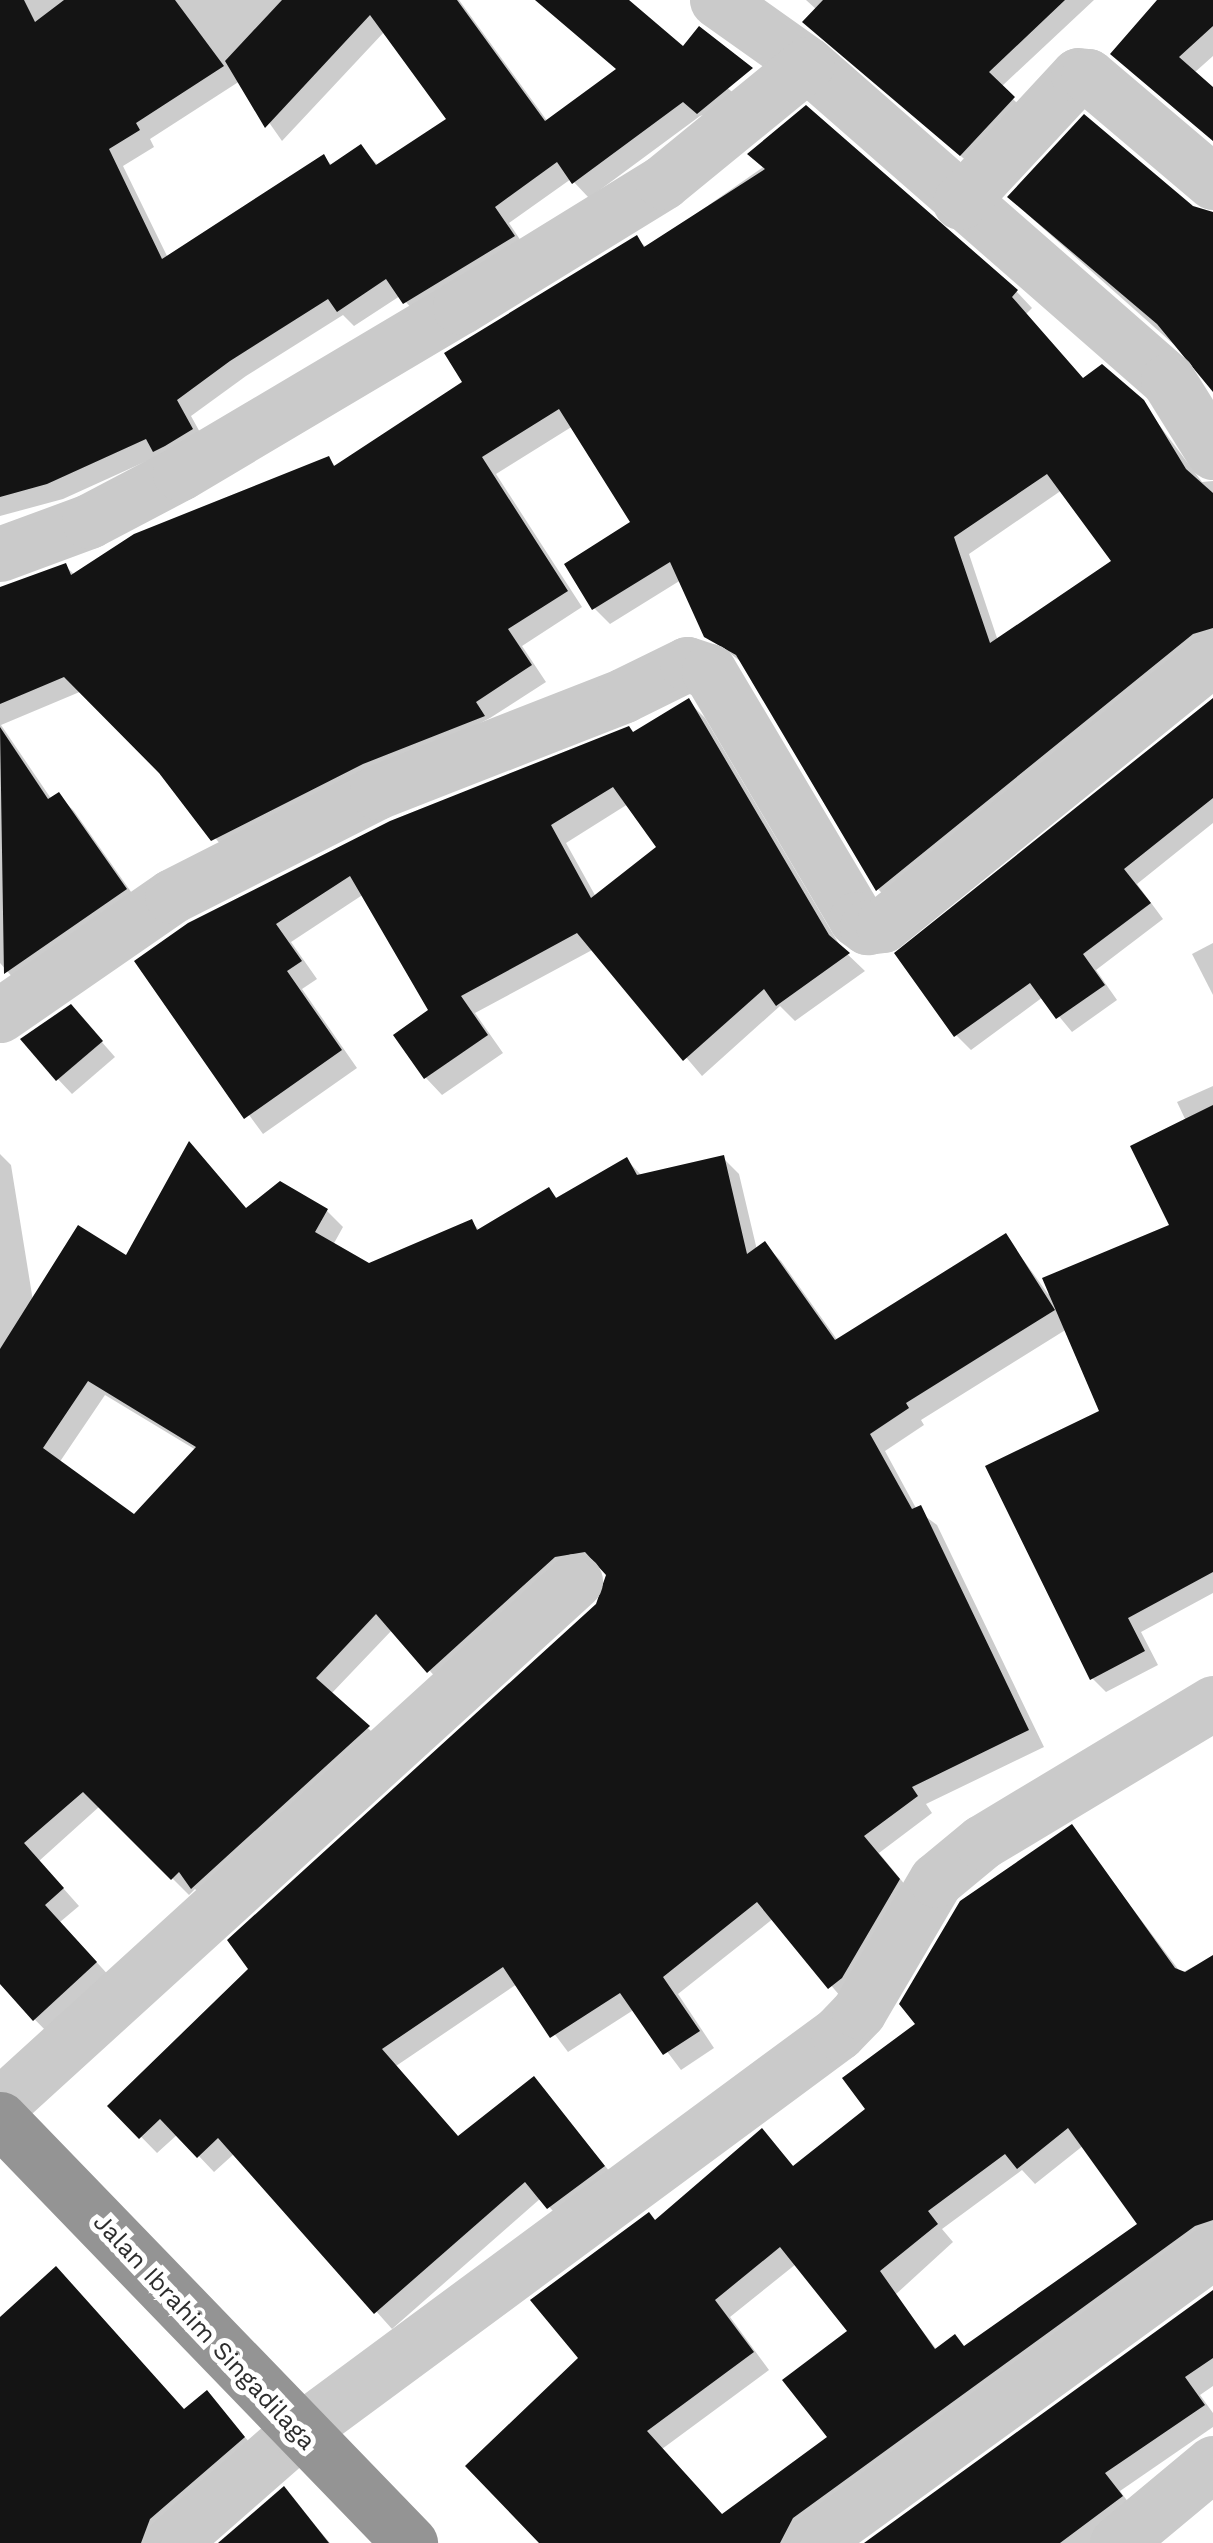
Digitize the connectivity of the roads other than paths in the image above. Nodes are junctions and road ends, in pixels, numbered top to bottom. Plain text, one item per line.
1 (717, 0) edge
2 (806, 64) junction
3 (1213, 182) edge
4 (960, 202) junction
5 (1213, 452) edge
6 (0, 554) edge
7 (1213, 658) edge
8 (0, 1015) edge
9 (575, 1581) dead end
10 (1213, 1703) edge
11 (0, 2104) edge
12 (0, 2119) edge
13 (1213, 2251) edge
14 (298, 2432) junction
15 (1213, 2463) edge
16 (171, 2543) edge
17 (410, 2543) edge
18 (811, 2543) edge
19 (1116, 2543) edge

1 - 2 street
2 - 4 street
2 - 6 street
3 - 4 street
4 - 5 street
7 - 8 street
9 - 11 street
10 - 14 street
12 - 14 highway, Jalan Ibrahim Singadilaga
13 - 18 street
14 - 16 street
14 - 17 highway, Jalan Ibrahim Singadilaga
15 - 19 street

